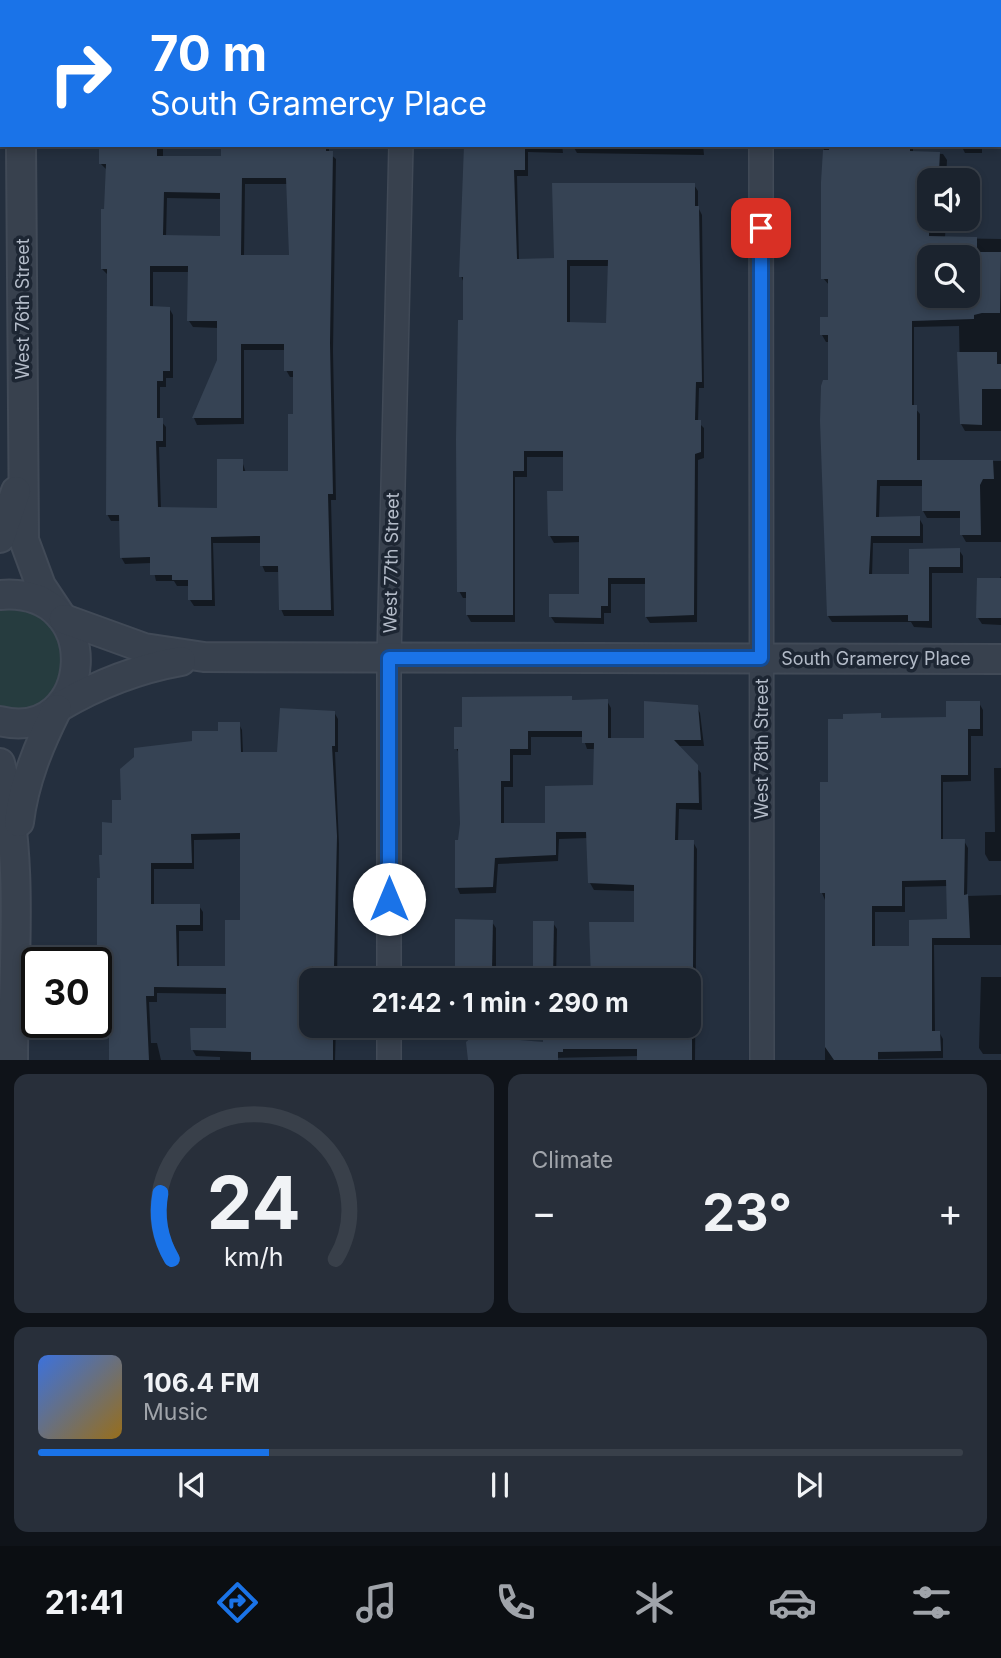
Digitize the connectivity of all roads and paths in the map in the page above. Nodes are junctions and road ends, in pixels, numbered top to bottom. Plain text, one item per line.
1 (21, 147) edge
2 (401, 147) edge
3 (761, 147) edge
4 (23, 472) junction
5 (0, 538) edge
6 (0, 595) edge
7 (62, 618) junction
8 (204, 657) junction
9 (389, 658) junction
10 (761, 658) junction
11 (1001, 659) edge
12 (57, 709) junction
13 (0, 722) edge
14 (0, 764) edge
15 (13, 873) junction
16 (389, 968) edge
17 (389, 1038) edge
18 (13, 1059) edge
19 (389, 1059) edge
20 (762, 1059) edge

1 - 4 street, West 76th Street
2 - 9 street, West 77th Street
3 - 10 street, West 78th Street
4 - 5 street, West 76th Street
4 - 7 street, West 76th Street
6 - 7 street, South Gramercy Place
7 - 8 street, South Gramercy Place
7 - 12 street, West 76th Street
8 - 9 street, South Gramercy Place
8 - 12 street, South Gramercy Place
9 - 10 street, South Gramercy Place
9 - 16 street, West 77th Street
10 - 11 street, South Gramercy Place
10 - 20 street, West 78th Street
12 - 13 street, South Gramercy Place
12 - 15 street
14 - 15 street
15 - 18 street
17 - 19 street

